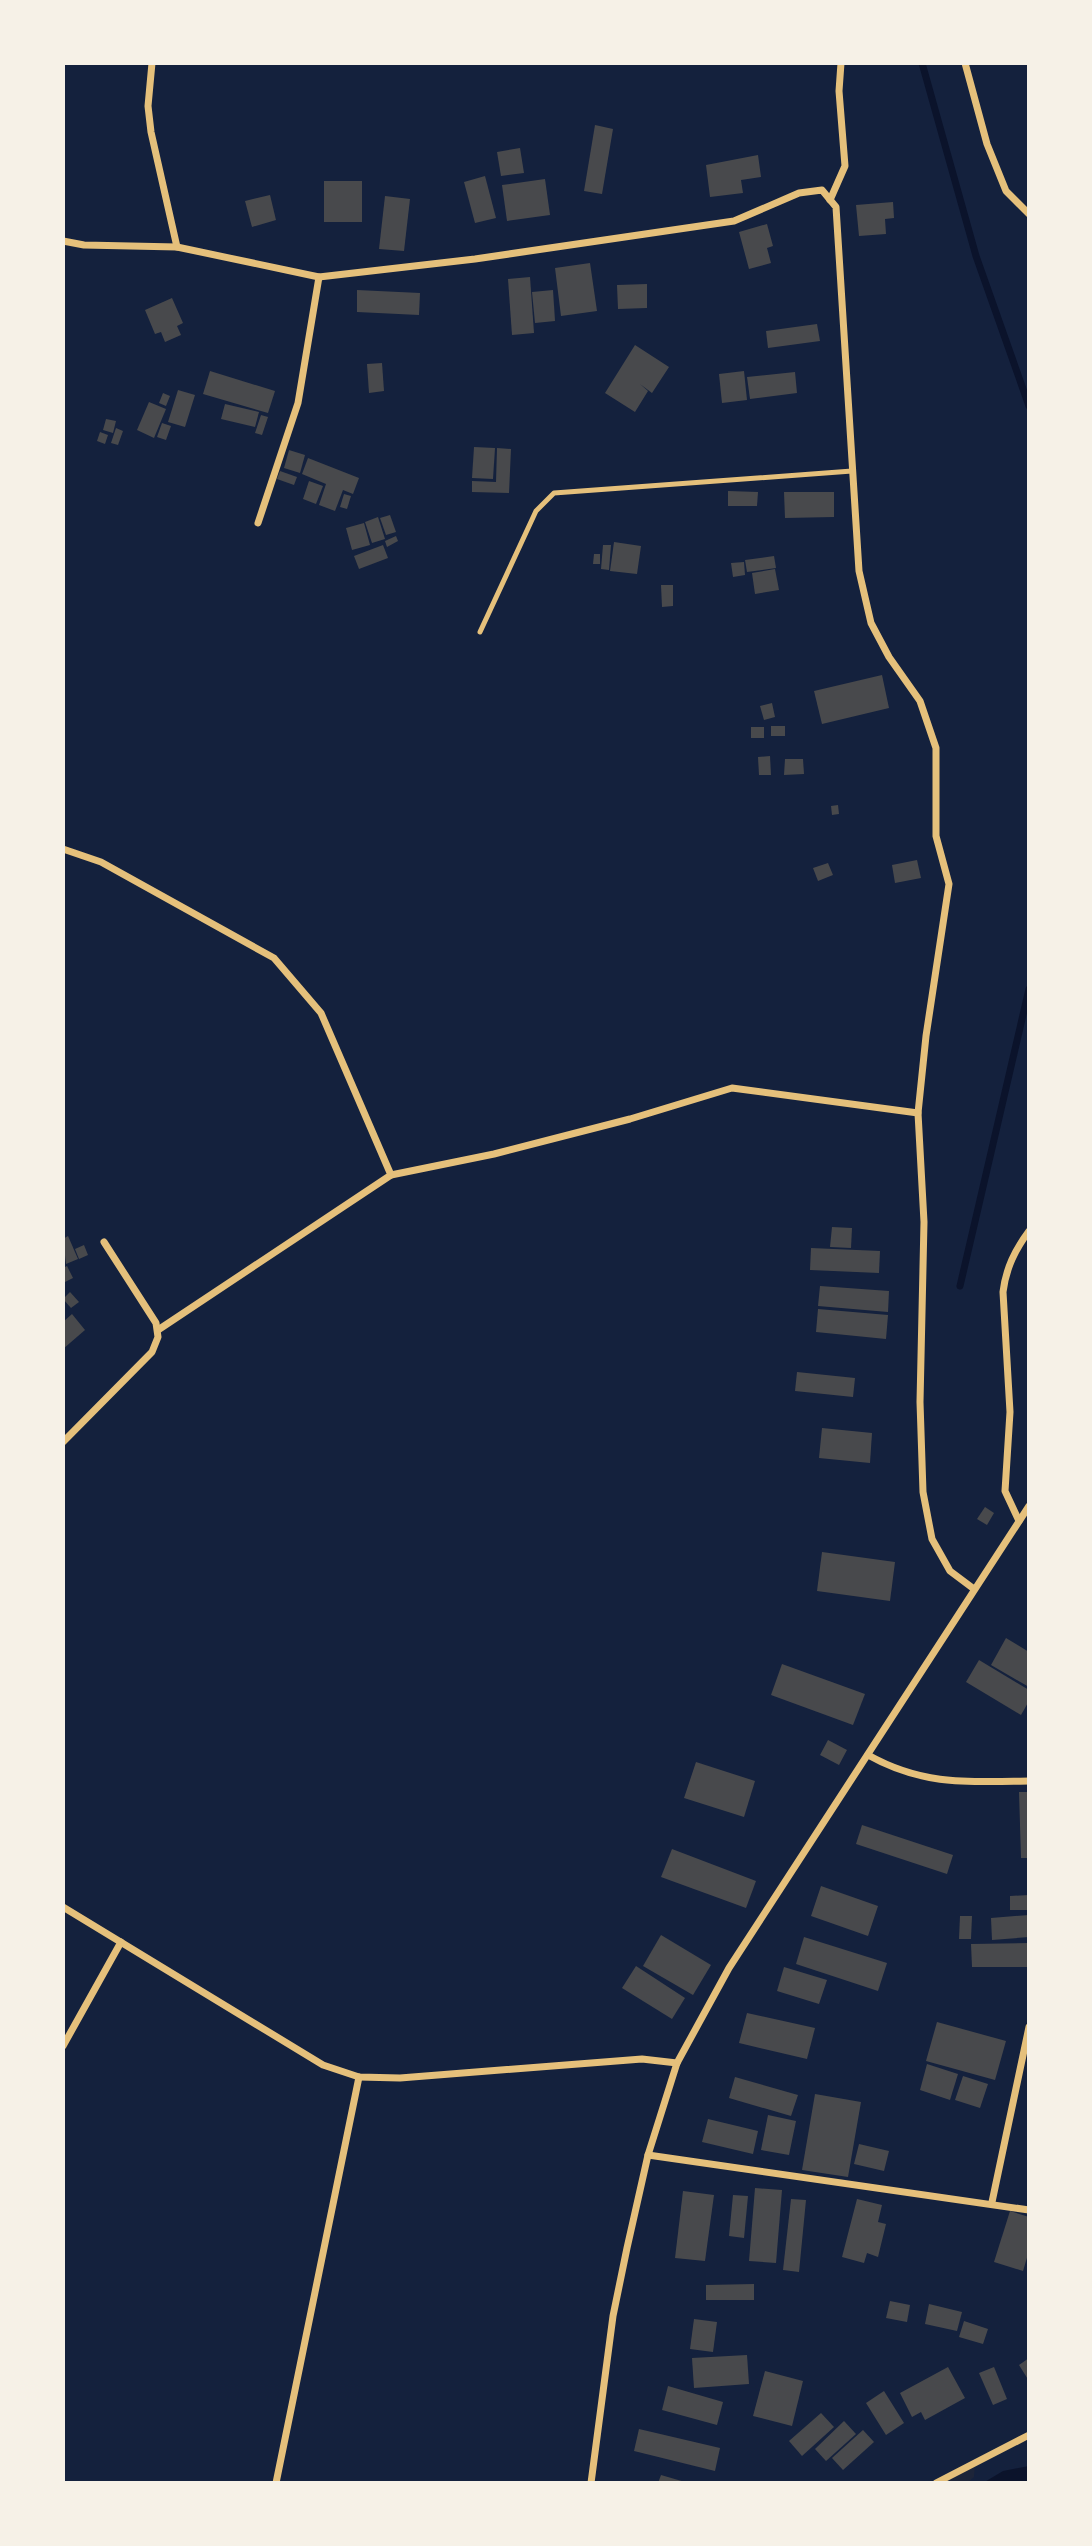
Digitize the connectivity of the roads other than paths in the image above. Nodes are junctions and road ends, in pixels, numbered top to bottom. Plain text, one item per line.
1 (152, 63) edge
2 (841, 63) edge
3 (965, 63) edge
4 (830, 200) junction
5 (1029, 214) edge
6 (63, 241) edge
7 (177, 247) junction
8 (319, 277) junction
9 (852, 471) junction
10 (258, 523) dead end
11 (480, 632) dead end
12 (63, 849) edge
13 (918, 1114) junction
14 (391, 1175) junction
15 (1029, 1231) edge
16 (104, 1242) dead end
17 (158, 1330) junction
18 (63, 1442) edge
19 (1029, 1506) edge
20 (1019, 1521) junction
21 (974, 1589) junction
22 (868, 1755) junction
23 (1029, 1781) edge
24 (63, 1907) edge
25 (121, 1942) junction
26 (1029, 2026) edge
27 (63, 2046) edge
28 (677, 2063) junction
29 (359, 2077) junction
30 (648, 2155) junction
31 (992, 2202) junction
32 (1029, 2210) edge
33 (1029, 2435) edge
34 (276, 2483) edge
35 (591, 2483) edge
36 (936, 2483) edge

1 - 7 street
2 - 4 street
3 - 5 street
4 - 8 street
4 - 9 street
6 - 7 street
7 - 8 street
8 - 10 street
9 - 11 lane
9 - 13 street
12 - 14 street
13 - 14 street
13 - 21 street
14 - 17 street
15 - 20 street
16 - 17 street
17 - 18 street
19 - 20 street
20 - 21 street
21 - 22 street
22 - 23 street
22 - 28 street
24 - 25 street
25 - 27 street
25 - 29 street
26 - 31 street
28 - 29 street
28 - 30 street
29 - 34 street
30 - 31 street
30 - 35 street
31 - 32 street
33 - 36 street

